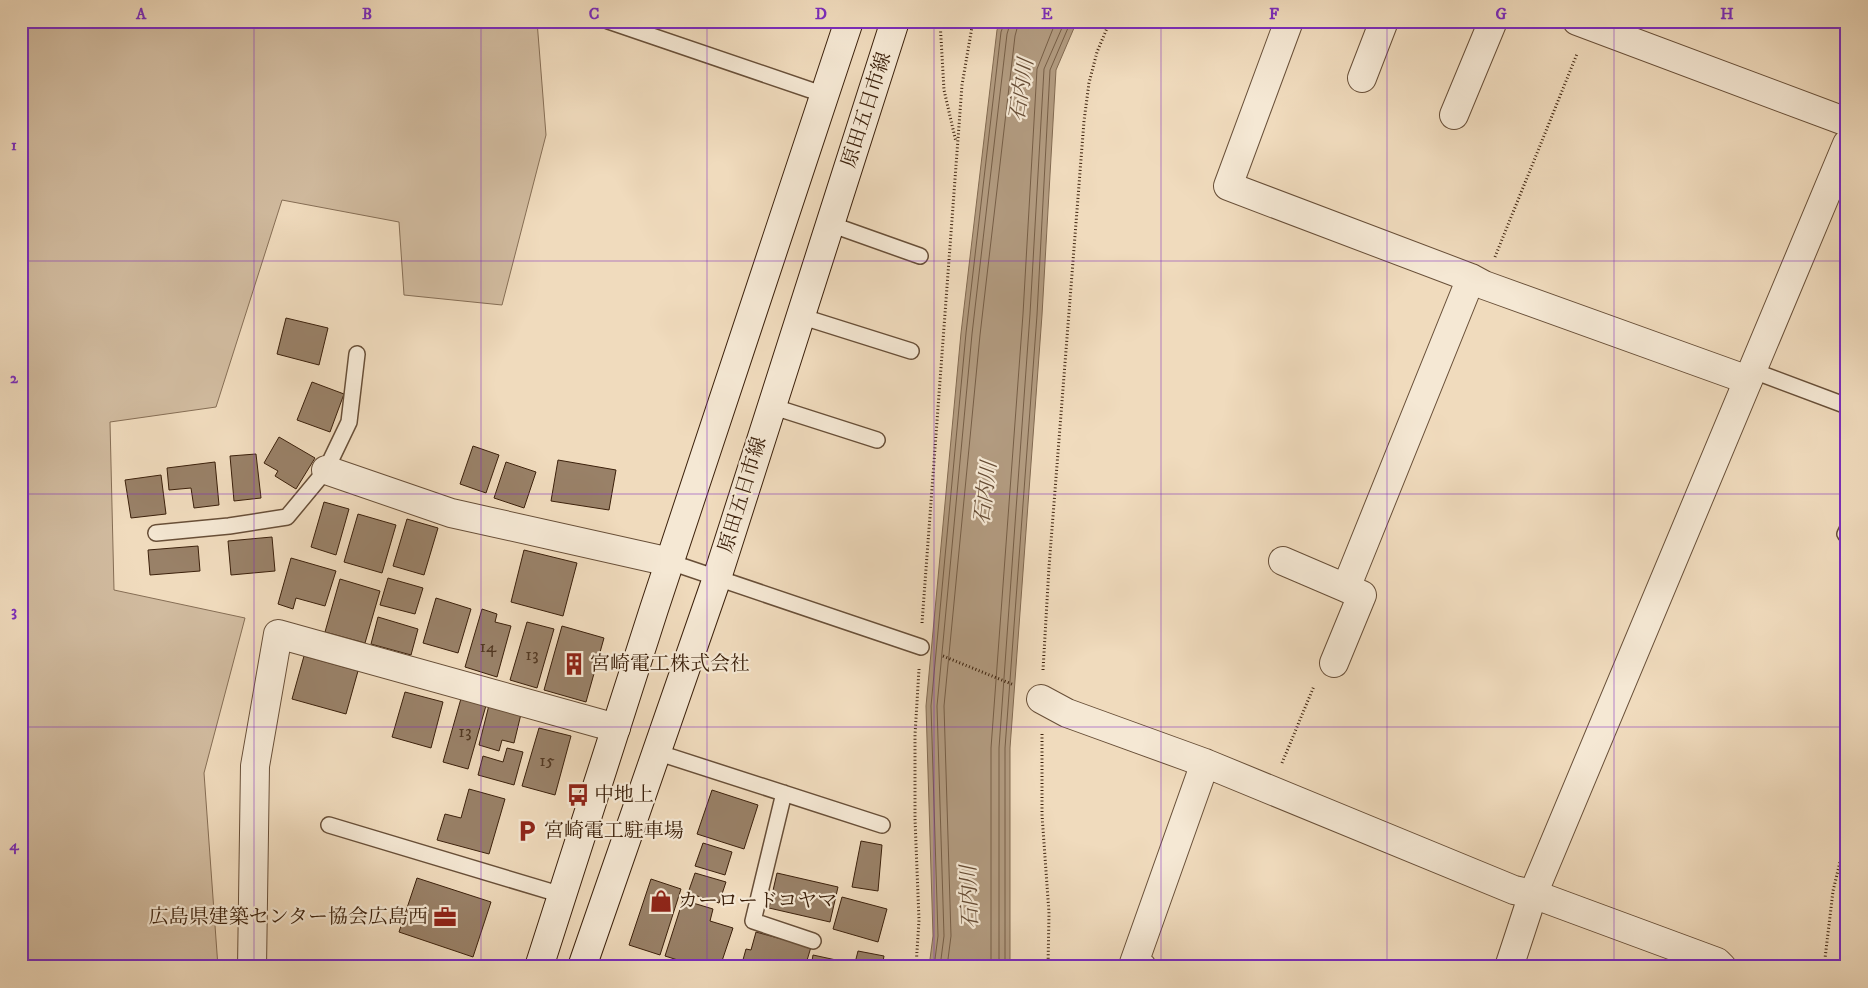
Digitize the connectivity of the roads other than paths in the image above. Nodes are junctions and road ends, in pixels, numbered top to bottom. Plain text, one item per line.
1 (608, 21) edge
2 (849, 21) edge
3 (895, 21) edge
4 (1289, 21) edge
5 (1384, 21) edge
6 (1493, 21) edge
7 (1583, 23) edge
8 (1362, 78) dead end
9 (825, 94) junction
10 (1454, 115) dead end
11 (1847, 122) edge
12 (1847, 144) edge
13 (830, 224) junction
14 (920, 256) dead end
15 (1477, 282) junction
16 (800, 316) junction
17 (911, 351) dead end
18 (357, 354) dead end
19 (1749, 375) junction
20 (771, 406) junction
21 (1847, 406) edge
22 (877, 440) dead end
23 (326, 470) junction
24 (156, 533) dead end
25 (1283, 561) dead end
26 (670, 562) junction
27 (717, 578) junction
28 (1346, 588) junction
29 (921, 647) road end
30 (1334, 663) dead end
31 (1031, 694) road end
32 (616, 728) junction
33 (656, 752) junction
34 (1205, 763) junction
35 (784, 793) junction
36 (329, 825) dead end
37 (882, 825) dead end
38 (1532, 894) junction
39 (562, 895) junction
40 (813, 942) dead end
41 (252, 967) edge
42 (538, 967) edge
43 (582, 967) edge
44 (1142, 967) edge
45 (1508, 967) edge
46 (1722, 967) edge

1 - 9 lane
2 - 9 street
3 - 13 street, 原田五日市線
4 - 15 street
5 - 8 street
6 - 10 street
7 - 11 street
9 - 26 street
12 - 19 street
13 - 14 lane
13 - 16 street, 原田五日市線
15 - 19 street
15 - 28 street
16 - 17 lane
16 - 20 street, 原田五日市線
18 - 23 lane
19 - 21 lane
19 - 38 street
20 - 22 lane
20 - 27 street, 原田五日市線
23 - 24 lane
23 - 26 street
25 - 28 street
26 - 27 lane
26 - 32 street
27 - 29 lane
27 - 33 street, 原田五日市線
28 - 30 street
31 - 34 street
32 - 39 street
32 - 41 street
33 - 35 lane
33 - 43 street, 原田五日市線
34 - 38 street
34 - 44 street
35 - 37 lane
35 - 40 lane
36 - 39 lane
38 - 45 street
38 - 46 street
39 - 42 street

